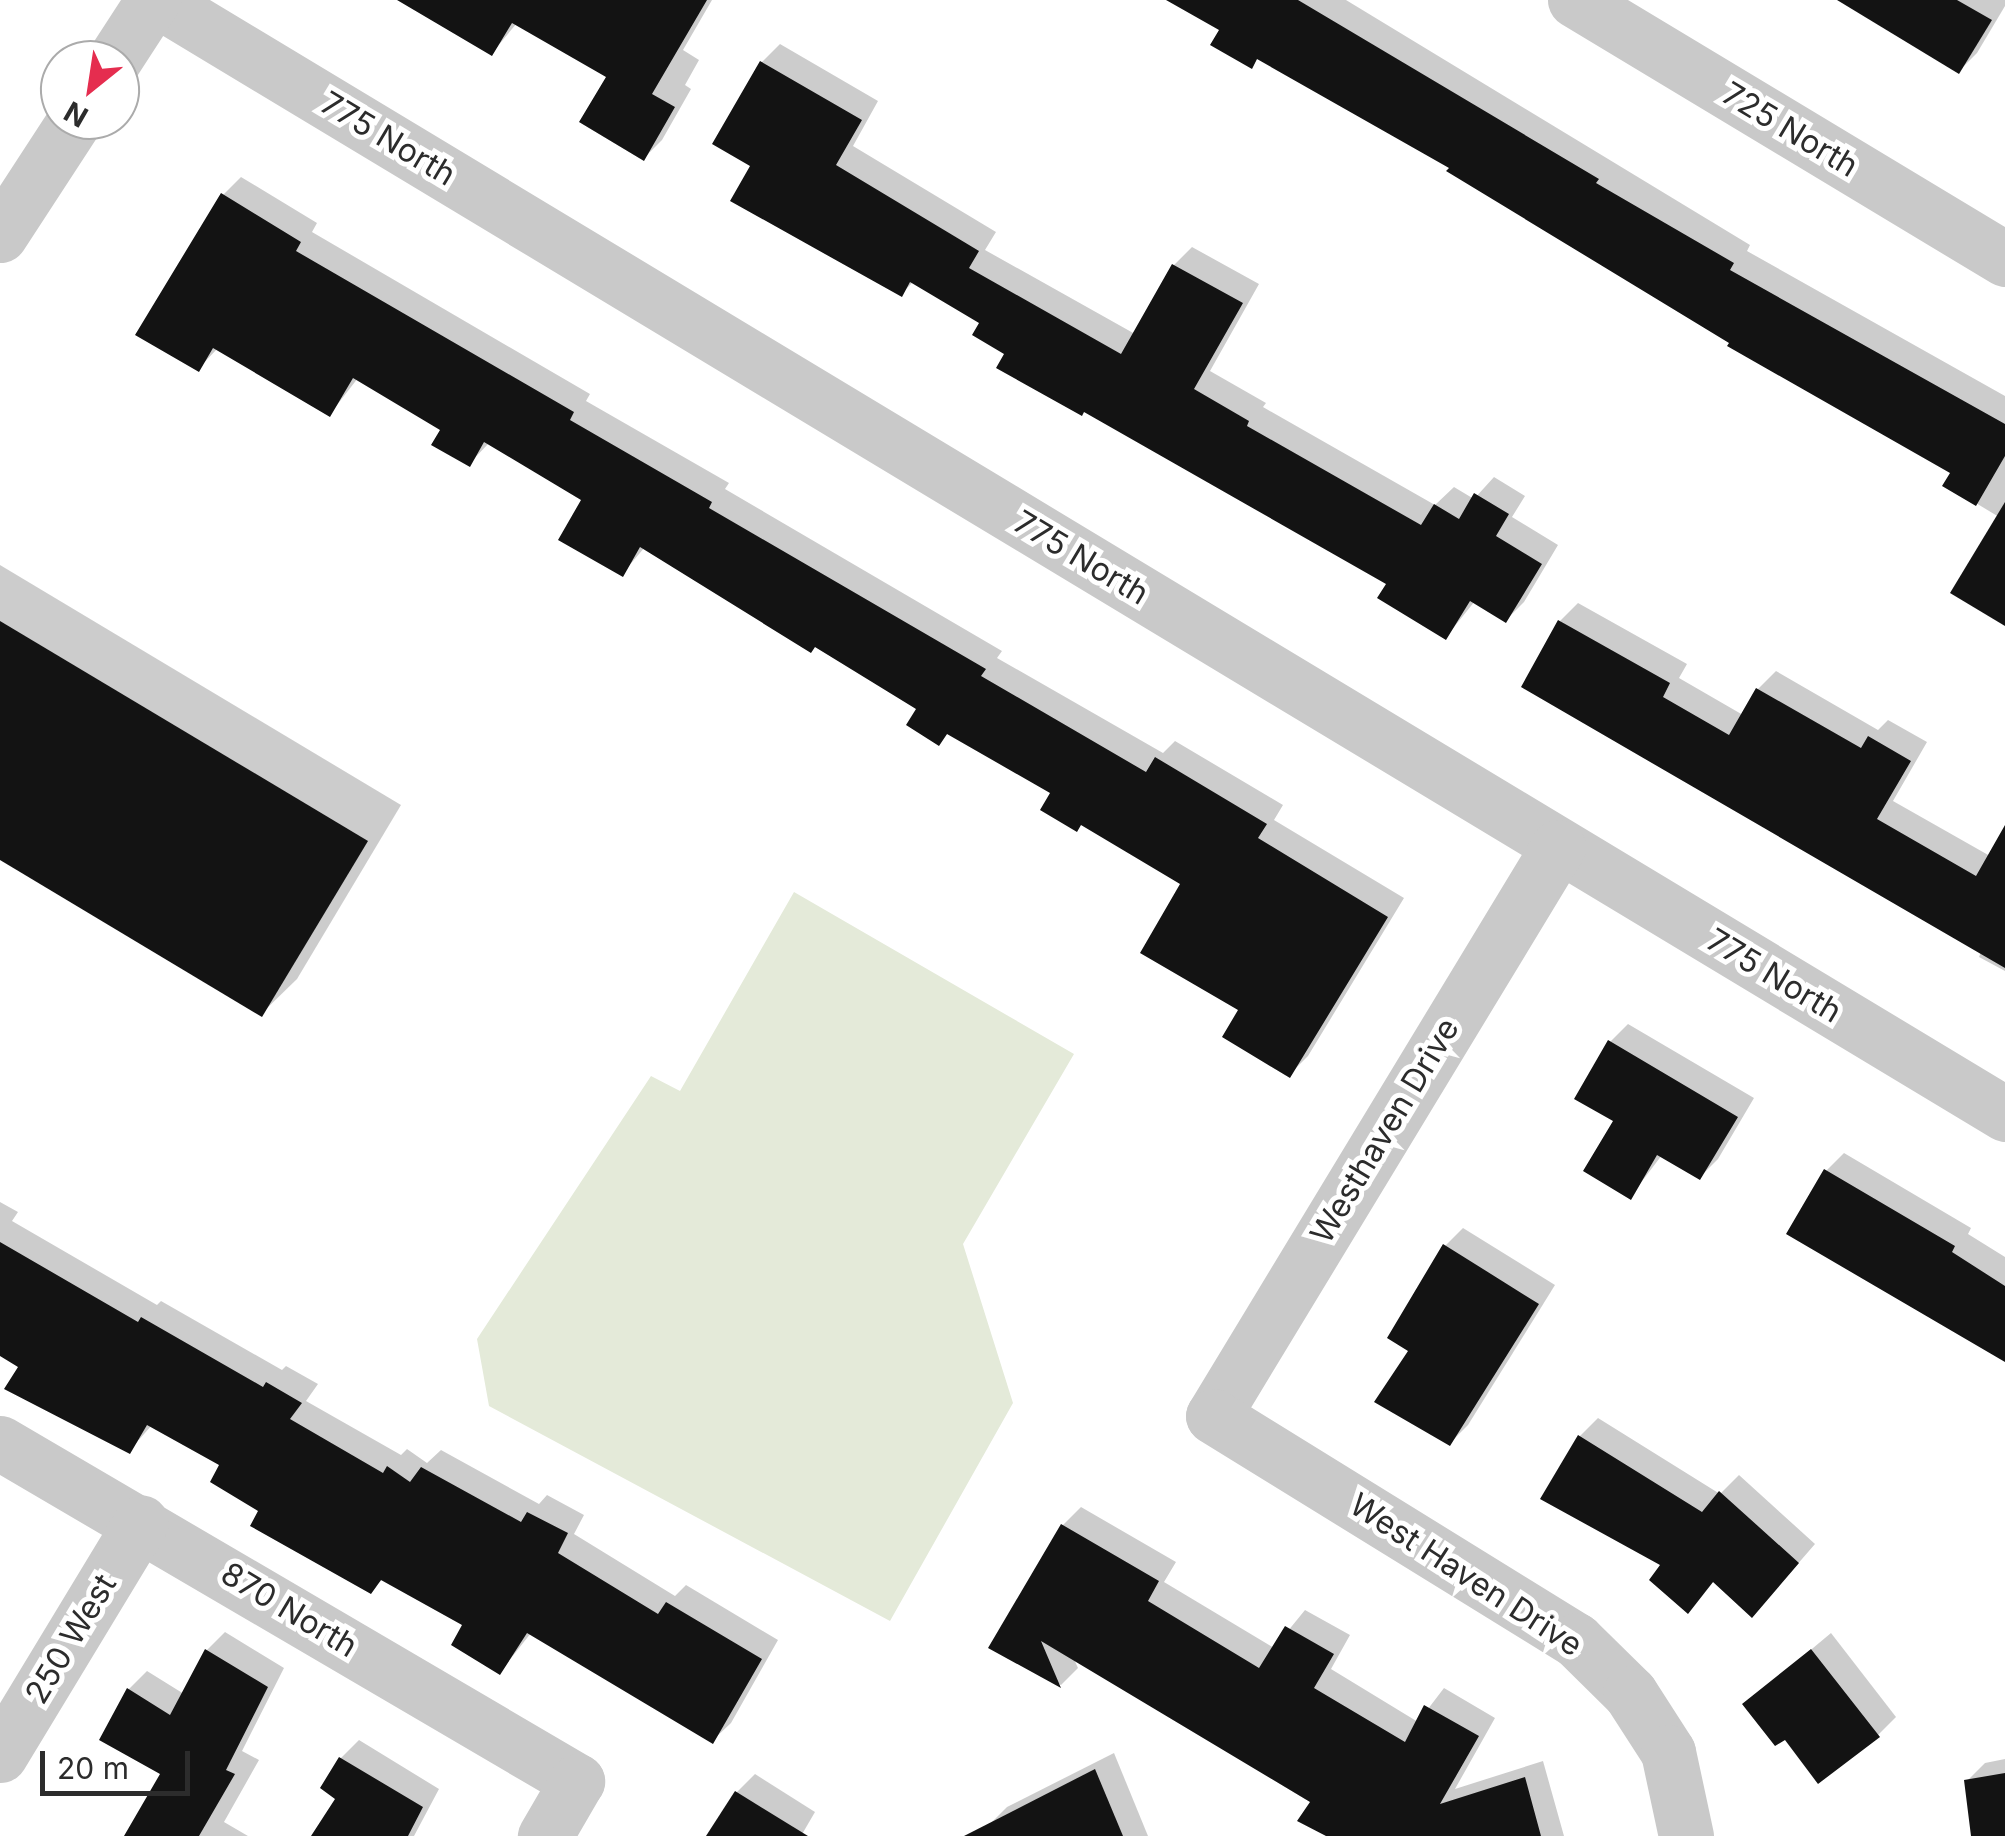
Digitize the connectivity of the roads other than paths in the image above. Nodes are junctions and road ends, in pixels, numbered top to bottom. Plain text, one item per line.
1 (155, 0) edge
2 (1575, 0) edge
3 (128, 40) edge
4 (62, 140) edge
5 (0, 236) edge
6 (2005, 259) edge
7 (1558, 847) junction
8 (2005, 1114) edge
9 (1213, 1416) joint
10 (0, 1442) edge
11 (141, 1522) junction
12 (0, 1756) edge
13 (545, 1836) edge
14 (1686, 1836) edge

1 - 3 street
1 - 7 street, 775 North
2 - 6 street, 725 North
4 - 5 street
7 - 8 street, 775 North
7 - 9 street, Westhaven Drive
9 - 14 street, West Haven Drive
10 - 11 street, 870 North
11 - 12 street, 250 West
11 - 13 street, 870 North

